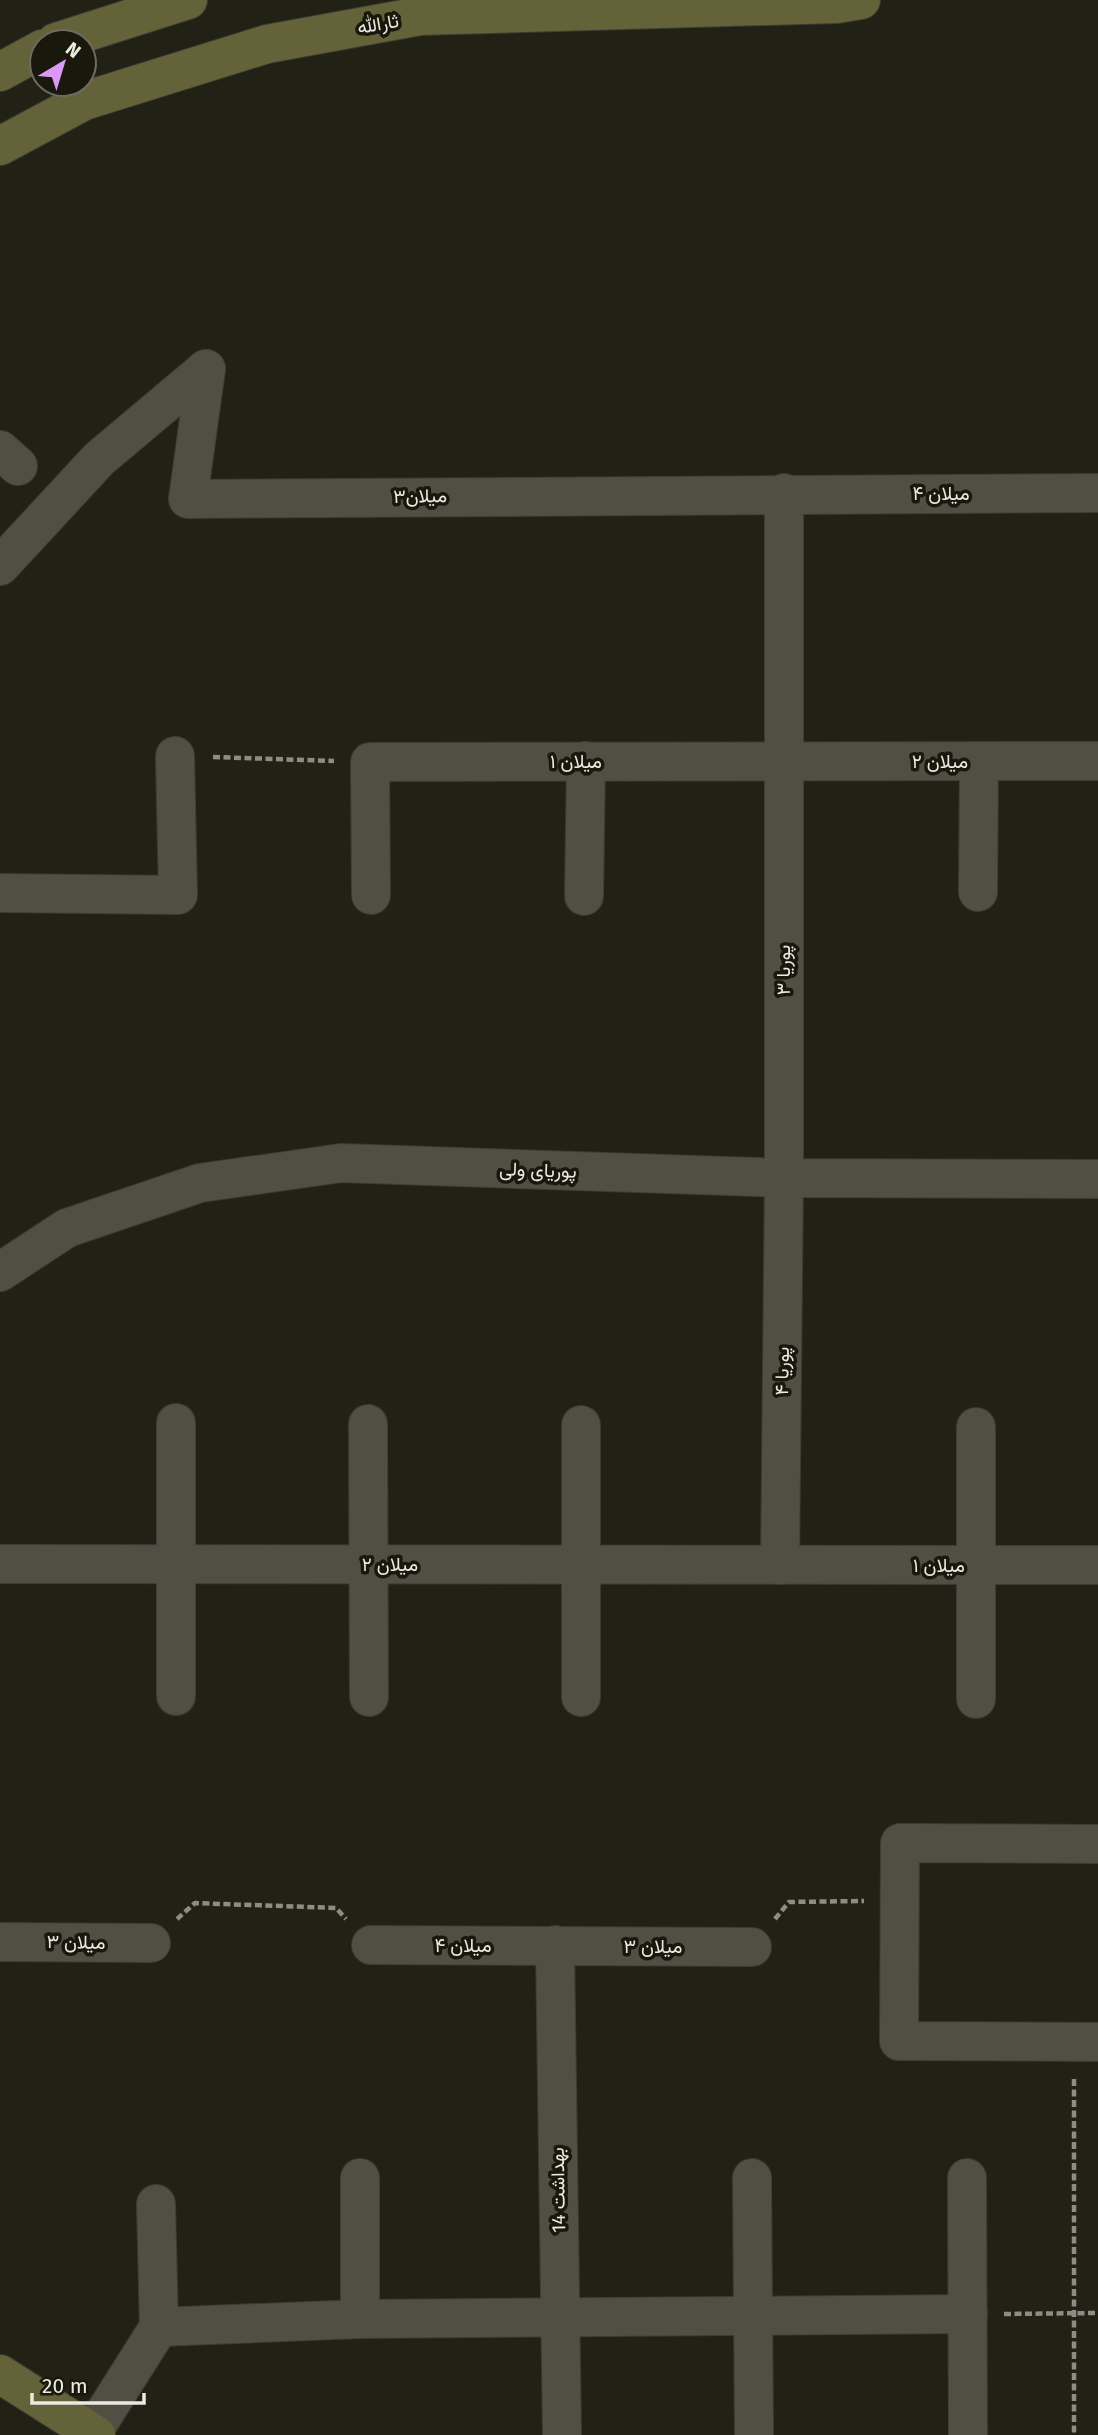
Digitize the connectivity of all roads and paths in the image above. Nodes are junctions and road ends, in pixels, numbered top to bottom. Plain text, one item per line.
1 (188, 0) edge
2 (861, 0) edge
3 (547, 4) edge
4 (98, 29) edge
5 (28, 57) edge
6 (0, 72) edge
7 (0, 146) edge
8 (784, 493) junction
9 (1098, 493) edge
10 (0, 566) edge
11 (175, 756) joint
12 (586, 761) junction
13 (783, 761) junction
14 (979, 761) junction
15 (1098, 761) edge
16 (370, 762) junction
17 (978, 892) dead end
18 (0, 893) edge
19 (371, 895) dead end
20 (584, 896) dead end
21 (784, 1178) junction
22 (1098, 1179) edge
23 (0, 1272) edge
24 (176, 1423) dead end
25 (368, 1424) dead end
26 (581, 1425) dead end
27 (976, 1427) dead end
28 (0, 1564) edge
29 (176, 1564) junction
30 (369, 1564) junction
31 (581, 1565) junction
32 (780, 1565) junction
33 (976, 1566) junction
34 (1098, 1566) edge
35 (176, 1696) dead end
36 (369, 1696) dead end
37 (581, 1697) dead end
38 (976, 1699) dead end
39 (1098, 1844) edge
40 (900, 1900) junction
41 (0, 1942) edge
42 (151, 1943) joint
43 (371, 1945) joint
44 (555, 1945) junction
45 (752, 1947) joint
46 (1086, 2042) edge
47 (359, 2178) dead end
48 (752, 2178) dead end
49 (967, 2178) dead end
50 (156, 2204) dead end
51 (1074, 2313) junction
52 (1098, 2313) edge
53 (968, 2315) junction
54 (753, 2316) junction
55 (560, 2318) junction
56 (360, 2319) junction
57 (159, 2327) junction
58 (0, 2374) edge
59 (94, 2434) edge
60 (562, 2435) edge
61 (754, 2435) edge
62 (968, 2435) edge
63 (1074, 2435) edge

1 - 4 main road
2 - 3 main road, ثارالله
3 - 7 main road, ثارالله
5 - 6 main road
8 - 9 street, میلان ۴
8 - 10 street, میلان۳
8 - 13 street, پوریا ۳
11 - 16 path
11 - 18 street
12 - 13 street, میلان ۱
12 - 16 street, میلان ۱
12 - 20 street
13 - 14 street, میلان ۲
13 - 21 street, پوریا ۳
14 - 15 street, میلان ۲
14 - 17 street
16 - 19 street
21 - 22 street, پوریای ولی
21 - 23 street, پوریای ولی
21 - 32 street, پوریا ۴
24 - 29 street
25 - 30 street
26 - 31 street
27 - 33 street
28 - 29 street, میلان ۲
29 - 30 street, میلان ۲
29 - 35 street
30 - 31 street, میلان ۲
30 - 36 street
31 - 32 street, میلان ۲
31 - 37 street
32 - 33 street, میلان ۱
33 - 34 street, میلان ۱
33 - 38 street
39 - 40 street
40 - 45 path
40 - 46 street
41 - 42 street, میلان ۳
42 - 43 path
43 - 44 street, میلان ۴
44 - 45 street, میلان ۳
44 - 55 street, بهداشت 14
46 - 51 path
47 - 56 street
48 - 54 street
49 - 53 street
50 - 57 street
51 - 52 path
51 - 53 path
51 - 63 path
53 - 54 street
53 - 62 street
54 - 55 street
54 - 61 street
55 - 56 street
55 - 60 street, بهداشت 14
56 - 57 street
57 - 59 street
58 - 59 main road

